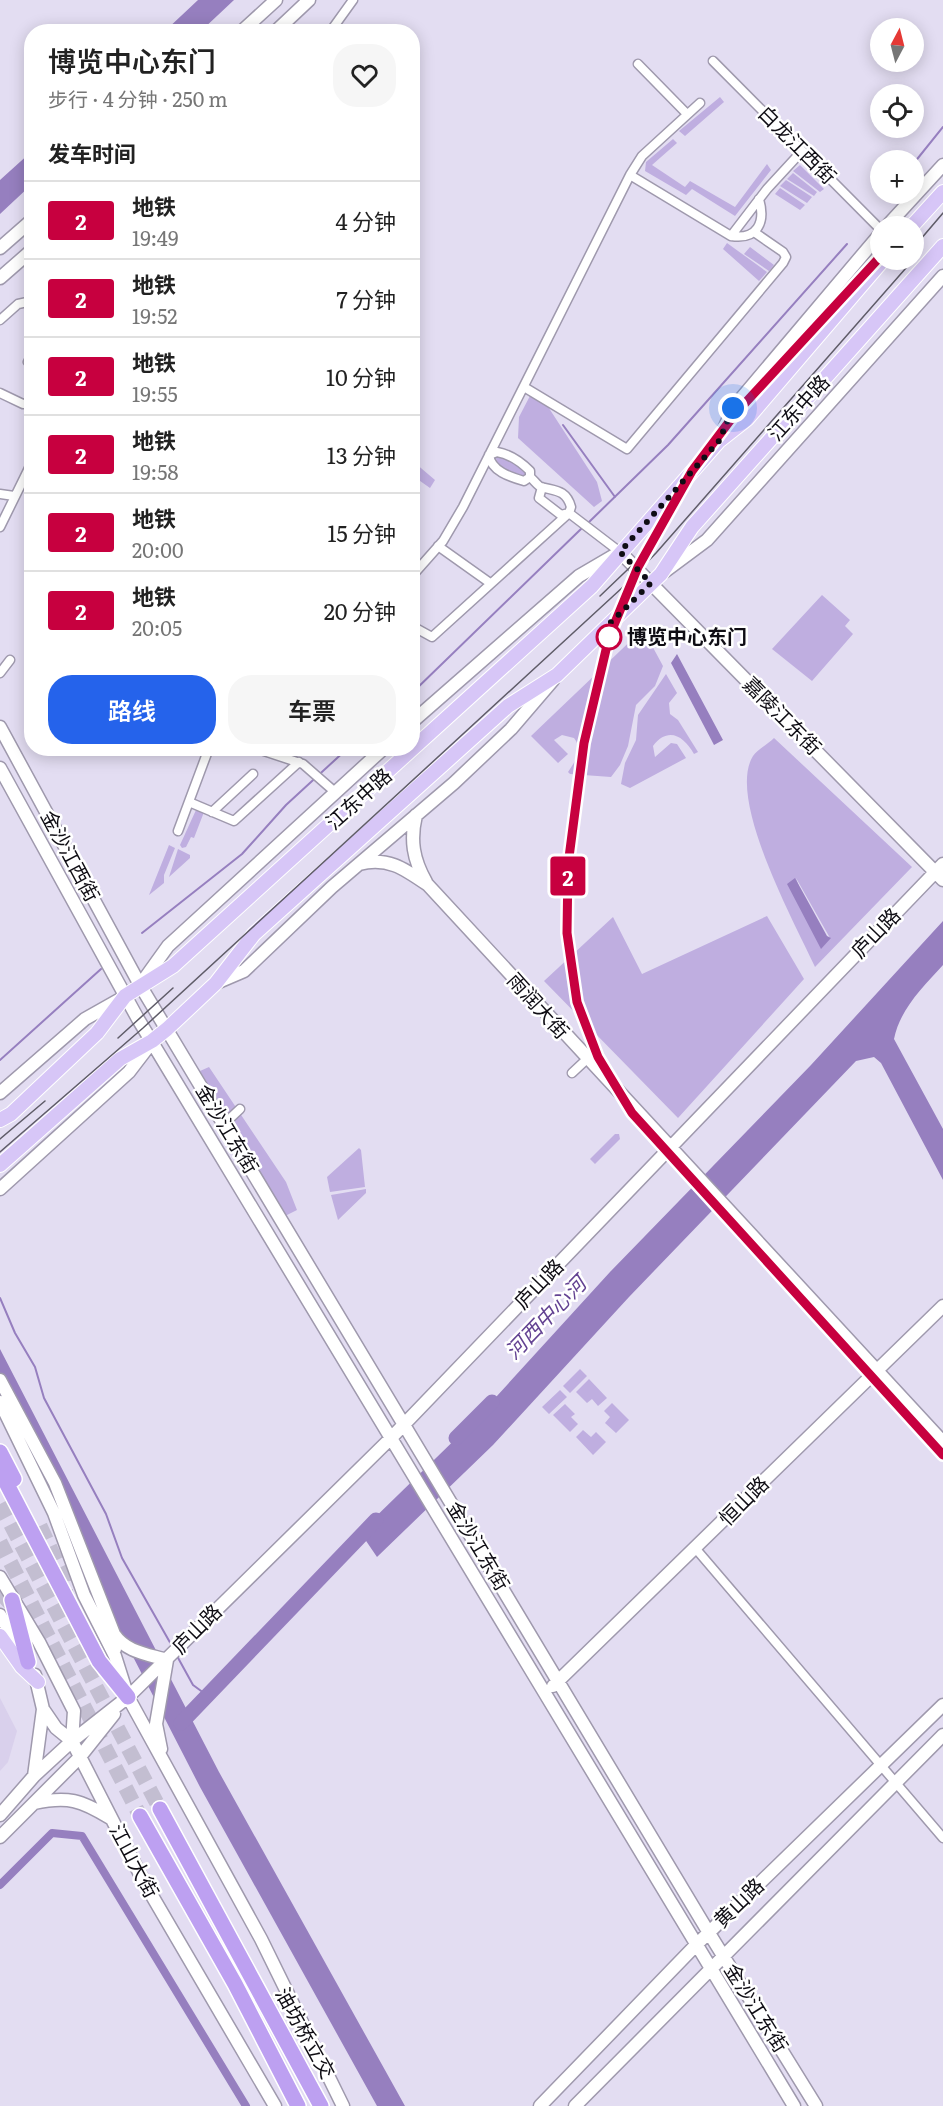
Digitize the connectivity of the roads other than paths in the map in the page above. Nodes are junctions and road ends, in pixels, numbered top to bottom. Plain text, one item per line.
1 (276, 0) edge
2 (309, 0) edge
3 (353, 0) edge
4 (250, 24) edge
5 (284, 24) edge
6 (336, 24) edge
7 (713, 62) dead end
8 (638, 64) dead end
9 (700, 103) dead end
10 (687, 114) junction
11 (802, 151) junction
12 (943, 165) edge
13 (630, 175) junction
14 (943, 192) edge
15 (759, 199) junction
16 (896, 216) edge
17 (921, 216) edge
18 (870, 219) edge
19 (24, 227) edge
20 (754, 232) junction
21 (731, 236) junction
22 (870, 246) edge
23 (943, 246) edge
24 (0, 248) edge
25 (24, 257) edge
26 (874, 270) edge
27 (0, 278) edge
28 (941, 283) edge
29 (24, 303) edge
30 (0, 319) edge
31 (524, 387) junction
32 (0, 393) edge
33 (24, 404) edge
34 (719, 441) junction
35 (489, 455) junction
36 (24, 477) edge
37 (530, 477) junction
38 (542, 487) junction
39 (0, 494) edge
40 (14, 496) junction
41 (568, 513) junction
42 (0, 527) edge
43 (438, 546) junction
44 (620, 552) junction
45 (420, 567) edge
46 (656, 579) junction
47 (490, 584) junction
48 (420, 630) edge
49 (10, 660) dead end
50 (0, 673) edge
51 (557, 675) junction
52 (420, 715) edge
53 (0, 727) edge
54 (420, 744) edge
55 (206, 756) edge
56 (282, 756) edge
57 (375, 756) edge
58 (407, 756) edge
59 (299, 762) junction
60 (0, 768) edge
61 (252, 774) dead end
62 (335, 792) junction
63 (189, 802) junction
64 (212, 812) junction
65 (416, 815) junction
66 (178, 831) dead end
67 (359, 864) junction
68 (940, 872) edge
69 (428, 885) junction
70 (216, 982) junction
71 (140, 985) junction
72 (125, 996) junction
73 (166, 1029) junction
74 (152, 1041) junction
75 (586, 1059) junction
76 (572, 1073) dead end
77 (0, 1093) edge
78 (240, 1109) dead end
79 (0, 1120) edge
80 (224, 1124) junction
81 (669, 1149) junction
82 (0, 1165) edge
83 (0, 1189) edge
84 (943, 1306) edge
85 (877, 1370) junction
86 (0, 1380) edge
87 (0, 1402) edge
88 (405, 1423) junction
89 (391, 1438) junction
90 (943, 1442) edge
91 (0, 1452) edge
92 (0, 1471) edge
93 (40, 1526) tunnel mouth
94 (696, 1549) junction
95 (0, 1577) edge
96 (12, 1600) junction
97 (0, 1615) edge
98 (114, 1634) junction
99 (0, 1636) edge
100 (115, 1656) junction
101 (167, 1660) junction
102 (28, 1662) junction
103 (39, 1682) junction
104 (559, 1683) junction
105 (543, 1691) junction
106 (128, 1697) junction
107 (943, 1705) edge
108 (43, 1709) junction
109 (943, 1735) edge
110 (72, 1741) junction
111 (79, 1758) junction
112 (164, 1762) junction
113 (882, 1766) junction
114 (34, 1776) junction
115 (896, 1782) junction
116 (33, 1804) junction
117 (160, 1809) tunnel mouth
118 (0, 1815) edge
119 (140, 1816) tunnel mouth
120 (111, 1818) junction
121 (0, 1837) edge
122 (943, 1838) edge
123 (709, 1933) junction
124 (695, 1946) junction
125 (723, 1955) junction
126 (709, 1969) junction
127 (275, 2106) edge
128 (298, 2106) edge
129 (321, 2106) edge
130 (343, 2106) edge
131 (540, 2106) edge
132 (575, 2106) edge
133 (794, 2106) edge
134 (816, 2106) edge

1 - 4 street
2 - 5 street
3 - 6 street
7 - 11 street, 白龙江西街
8 - 10 street
9 - 10 street
10 - 13 street
11 - 15 street
11 - 18 street, 白龙江西街
12 - 16 street
13 - 21 street
13 - 31 street
14 - 17 main road
15 - 20 street
15 - 21 street
19 - 24 street
20 - 21 street
20 - 31 street
22 - 34 street
23 - 46 main road, 江东中路
25 - 27 street
26 - 34 main road, 江东中路
28 - 46 street, 江东中路
29 - 30 street
31 - 35 street
32 - 33 street
34 - 44 main road, 江东中路
35 - 37 street
35 - 37 street
35 - 43 street
36 - 40 street
37 - 38 street
38 - 41 street
38 - 41 street
39 - 40 street
40 - 42 street
41 - 44 street
41 - 47 street
43 - 45 street
43 - 47 street
44 - 46 street, 嘉陵江东街
44 - 52 street, 江东中路
44 - 54 main road, 江东中路
46 - 51 main road, 江东中路
46 - 68 street, 嘉陵江东街
47 - 48 street
49 - 50 street
51 - 65 street, 江东中路
51 - 70 main road, 江东中路
53 - 71 street, 金沙江西街
55 - 63 street
56 - 59 street
57 - 62 street, 江东中路
58 - 71 main road, 江东中路
59 - 62 street
59 - 64 street
60 - 72 street, 金沙江西街
61 - 64 street
62 - 71 street, 江东中路
63 - 64 street
63 - 66 street
65 - 67 street, 江东中路
65 - 69 street
67 - 69 street
67 - 70 street, 江东中路
68 - 81 street, 庐山路
69 - 75 street, 雨润大街
70 - 73 main road, 江东中路
71 - 72 main road, 江东中路
71 - 73 street, 金沙江东街
72 - 74 street, 金沙江东街
72 - 77 street, 江东中路
72 - 79 main road, 江东中路
73 - 74 main road, 江东中路
73 - 80 street, 金沙江东街
74 - 82 main road, 江东中路
74 - 83 street
74 - 89 street, 金沙江东街
75 - 76 street
75 - 81 street, 雨润大街
78 - 80 street
80 - 88 street, 金沙江东街
81 - 85 street, 雨润大街
81 - 88 street, 庐山路
84 - 85 street, 恒山路
85 - 90 street, 雨润大街
85 - 94 street, 恒山路
86 - 98 street
87 - 100 street
88 - 89 street, 庐山路
88 - 104 street, 金沙江东街
89 - 101 street, 庐山路
89 - 105 street, 金沙江东街
91 - 93 highway
92 - 106 highway
94 - 104 street, 恒山路
94 - 113 street
95 - 96 street
96 - 102 highway
96 - 110 street
97 - 102 street, 江山大街
98 - 100 street
98 - 101 street
99 - 103 main road
100 - 106 street
101 - 106 street, 庐山路
101 - 112 street
102 - 103 street, 江山大街
103 - 108 street, 江山大街
104 - 105 street, 恒山路
104 - 123 street, 金沙江东街
105 - 124 street, 金沙江东街
106 - 110 street, 庐山路
106 - 111 street, 庐山路
106 - 112 street
107 - 113 street, 黄山路
108 - 110 street, 江山大街
108 - 114 street
109 - 115 street, 黄山路
110 - 111 street, 江山大街
110 - 114 street, 庐山路
111 - 116 street, 庐山路
111 - 120 street, 江山大街
112 - 130 street
113 - 115 street
113 - 123 street, 黄山路
114 - 118 street, 庐山路
115 - 122 street
115 - 125 street, 黄山路
116 - 120 street
116 - 121 street, 庐山路
117 - 129 highway, 油坊桥立交
119 - 128 highway, 油坊桥立交
120 - 127 street, 江山大街
123 - 124 street, 黄山路
123 - 125 street, 金沙江东街
124 - 126 street, 金沙江东街
124 - 131 street, 黄山路
125 - 126 street, 黄山路
125 - 134 street, 金沙江东街
126 - 132 street, 黄山路
126 - 133 street, 金沙江东街

